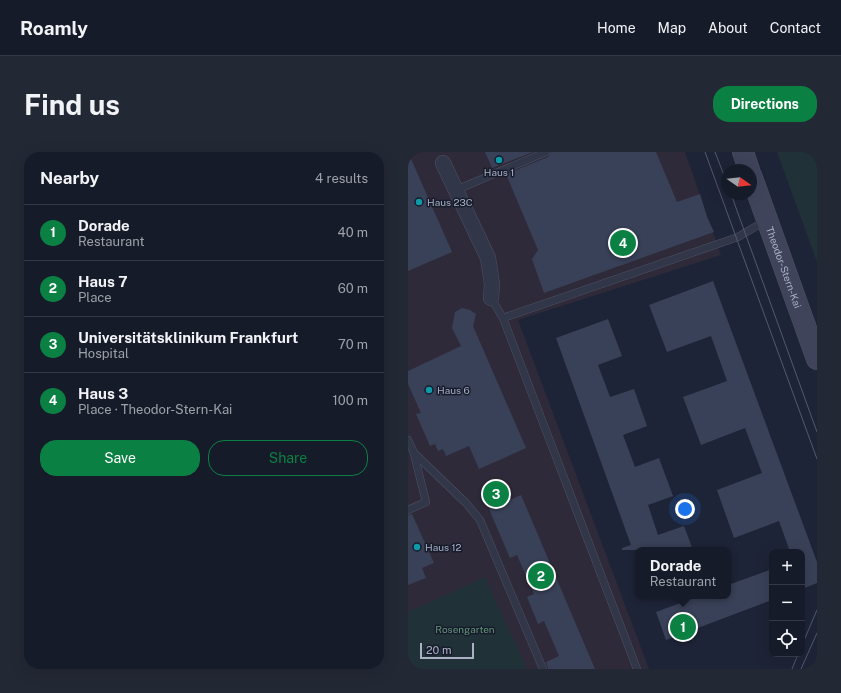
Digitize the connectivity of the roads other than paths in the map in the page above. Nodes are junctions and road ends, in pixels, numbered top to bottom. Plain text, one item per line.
1 (546, 152) edge
2 (743, 152) edge
3 (443, 163) dead end
4 (747, 164) edge
5 (456, 190) junction
6 (757, 192) edge
7 (767, 220) junction
8 (491, 298) joint
9 (503, 318) junction
10 (817, 359) edge
11 (408, 440) edge
12 (414, 454) junction
13 (408, 510) edge
14 (543, 669) edge
15 (637, 669) edge

1 - 5 lane
2 - 4 main road
3 - 5 street
5 - 8 street
6 - 7 main road, Theodor-Stern-Kai
7 - 9 lane
7 - 10 main road, Theodor-Stern-Kai
8 - 9 lane
9 - 15 lane
11 - 12 lane
12 - 13 lane
12 - 14 lane

